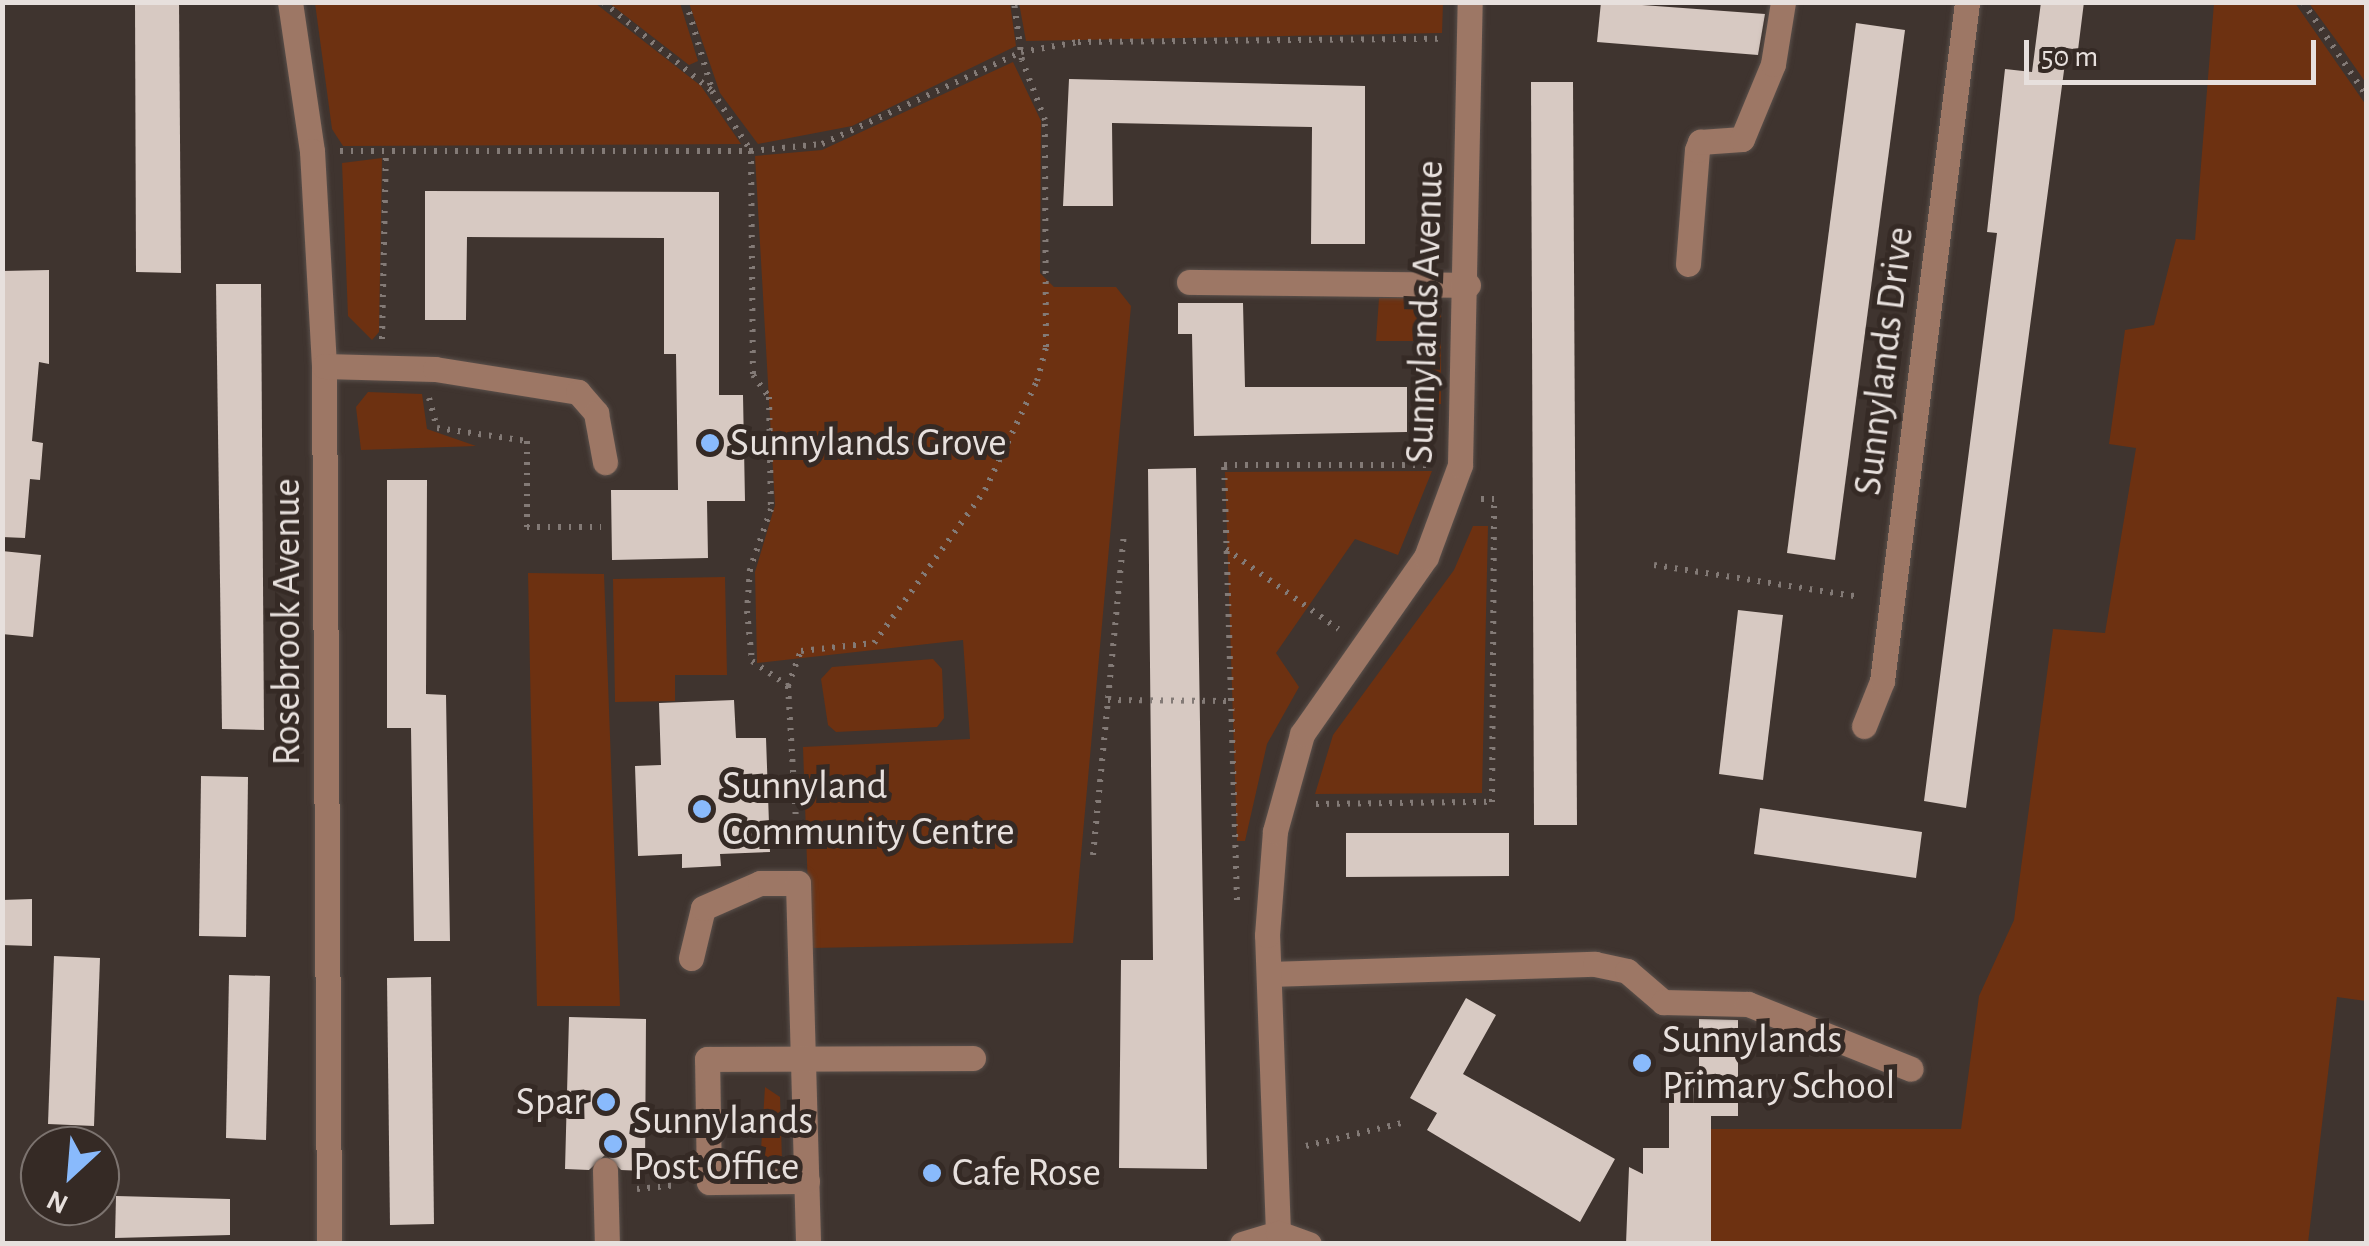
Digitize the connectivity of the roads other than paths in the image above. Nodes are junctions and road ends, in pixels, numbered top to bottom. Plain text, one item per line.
1 (290, 2) edge
2 (1470, 2) edge
3 (1783, 2) edge
4 (1967, 2) edge
5 (1688, 264) dead end
6 (1189, 282) dead end
7 (1468, 285) junction
8 (324, 366) junction
9 (604, 462) dead end
10 (1864, 726) dead end
11 (692, 958) dead end
12 (1269, 974) junction
13 (804, 1058) junction
14 (972, 1058) dead end
15 (1911, 1068) dead end
16 (807, 1181) junction
17 (605, 1182) road end
18 (1278, 1234) junction
19 (329, 1244) edge
20 (606, 1244) edge
21 (808, 1244) edge
22 (1242, 1244) edge
23 (1308, 1244) edge

1 - 8 street, Rosebrook Avenue
2 - 7 street, Sunnylands Avenue
3 - 5 street
4 - 10 street, Sunnylands Drive
6 - 7 street
7 - 12 street, Sunnylands Avenue
8 - 9 street
8 - 19 street, Rosebrook Avenue
11 - 13 street
12 - 15 street
12 - 18 street, Sunnylands Avenue
13 - 14 street
13 - 16 street
13 - 16 street
16 - 21 street
17 - 20 street
18 - 22 street
18 - 23 street

